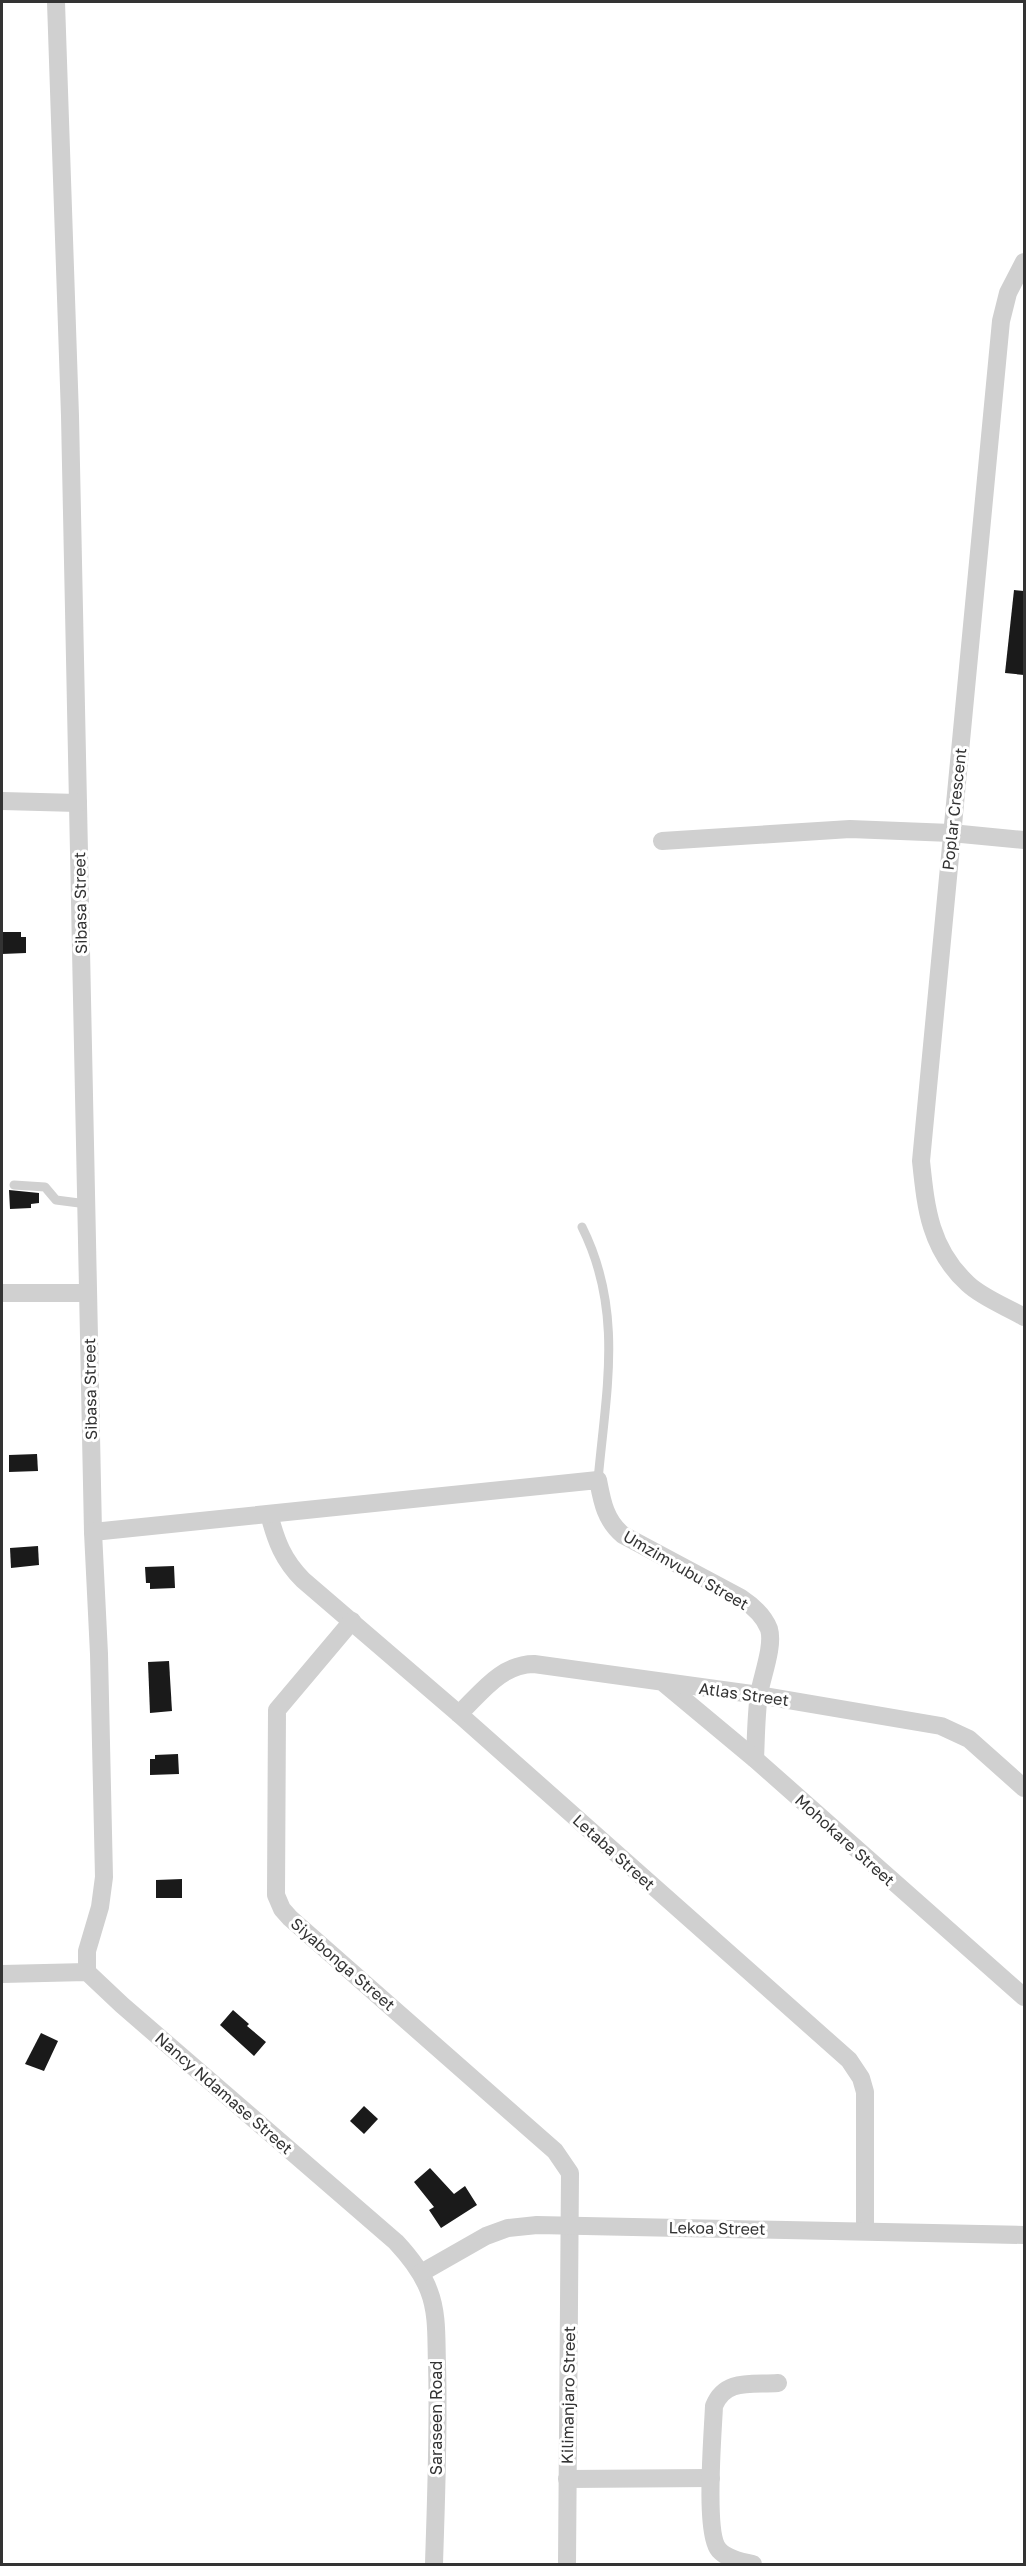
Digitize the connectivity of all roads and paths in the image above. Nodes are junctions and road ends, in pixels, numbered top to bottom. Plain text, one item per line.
1 (56, 2) edge
2 (1024, 262) edge
3 (2, 801) edge
4 (78, 803) junction
5 (951, 833) junction
6 (1024, 840) edge
7 (662, 841) dead end
8 (14, 1185) dead end
9 (87, 1204) junction
10 (582, 1227) dead end
11 (2, 1293) edge
12 (88, 1293) junction
13 (1024, 1317) edge
14 (598, 1480) junction
15 (269, 1514) junction
16 (93, 1532) junction
17 (351, 1621) junction
18 (665, 1684) junction
19 (759, 1695) junction
20 (459, 1714) junction
21 (755, 1759) junction
22 (1024, 1788) edge
23 (87, 1972) junction
24 (2, 1974) edge
25 (1024, 1998) edge
26 (570, 2226) junction
27 (865, 2231) junction
28 (1024, 2235) edge
29 (421, 2273) junction
30 (778, 2383) dead end
31 (711, 2478) junction
32 (567, 2479) junction
33 (434, 2565) edge
34 (567, 2565) edge
35 (753, 2565) edge

1 - 4 street, Sibasa Street
2 - 5 street, Poplar Crescent
3 - 4 street
4 - 9 street, Sibasa Street
5 - 6 street
5 - 7 street
5 - 13 street, Poplar Crescent
8 - 9 lane
9 - 12 street, Sibasa Street
10 - 14 lane
11 - 12 street
12 - 16 street, Sibasa Street
14 - 15 street
14 - 19 street, Umzimvubu Street
15 - 16 street
15 - 17 street, Letaba Street
16 - 23 street, Sibasa Street
17 - 20 street, Letaba Street
17 - 26 street, Siyabonga Street
18 - 19 street, Atlas Street
18 - 20 street, Atlas Street
18 - 21 street, Mohokare Street
19 - 21 street, Umzimvubu Street
19 - 22 street, Atlas Street
20 - 27 street, Letaba Street
21 - 25 street, Mohokare Street
23 - 24 street
23 - 29 street, Nancy Ndamase Street
26 - 27 street, Lekoa Street
26 - 29 street, Lekoa Street
26 - 32 street, Kilimanjaro Street
27 - 28 street, Lekoa Street
29 - 33 street, Saraseen Road
30 - 31 street
31 - 32 street
31 - 35 street
32 - 34 street, Kilimanjaro Street

